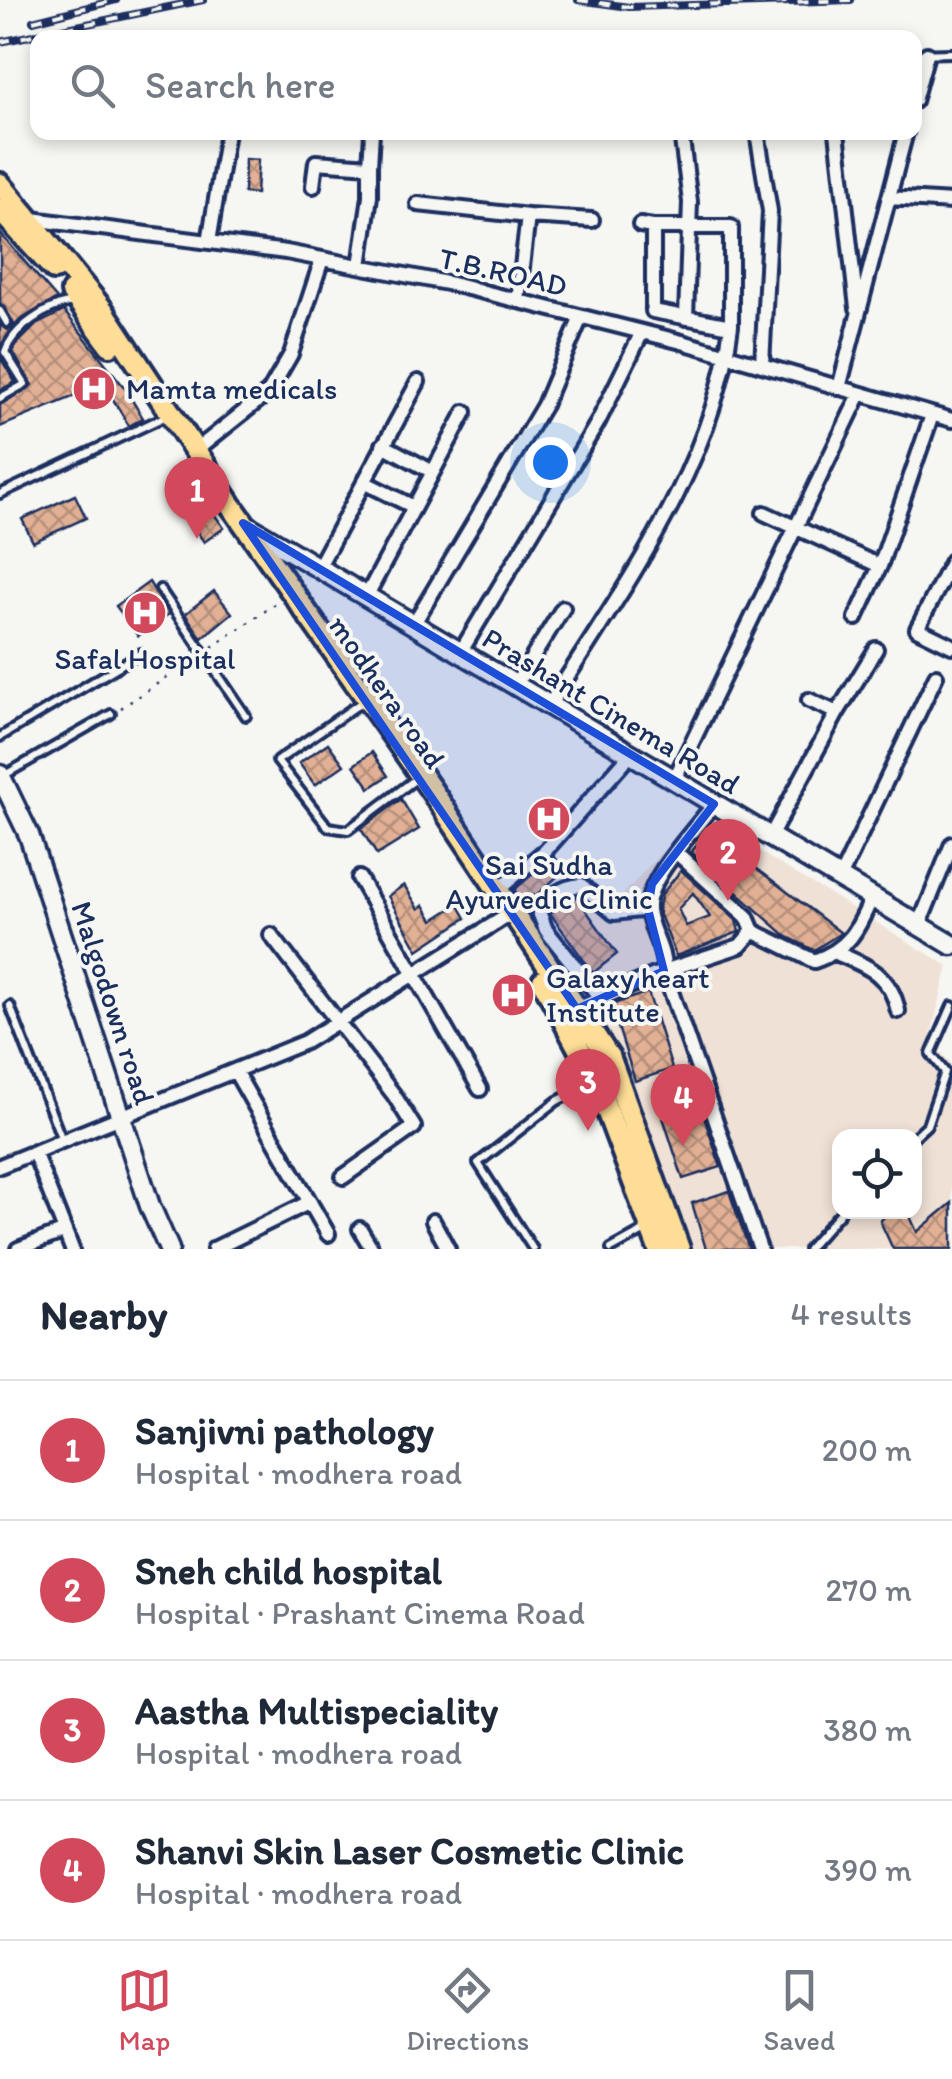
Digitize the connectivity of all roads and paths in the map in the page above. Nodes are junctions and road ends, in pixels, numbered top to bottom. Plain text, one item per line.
1 (952, 53) edge
2 (922, 54) edge
3 (226, 140) edge
4 (372, 140) edge
5 (682, 140) edge
6 (757, 140) edge
7 (838, 140) edge
8 (904, 140) edge
9 (370, 166) junction
10 (0, 184) edge
11 (313, 186) dead end
12 (889, 198) junction
13 (952, 202) edge
14 (418, 204) dead end
15 (0, 210) edge
16 (528, 216) junction
17 (32, 219) junction
18 (592, 220) dead end
19 (690, 228) junction
20 (209, 242) junction
21 (322, 259) junction
22 (360, 266) junction
23 (78, 300) junction
24 (518, 301) junction
25 (0, 311) edge
26 (653, 312) junction
27 (581, 316) junction
28 (858, 316) junction
29 (686, 318) junction
30 (7, 323) dead end
31 (731, 326) junction
32 (647, 333) junction
33 (727, 355) junction
34 (762, 365) junction
35 (418, 382) dead end
36 (839, 388) junction
37 (860, 394) junction
38 (0, 398) edge
39 (465, 412) dead end
40 (932, 415) junction
41 (162, 418) junction
42 (952, 420) edge
43 (383, 446) junction
44 (195, 451) junction
45 (433, 472) junction
46 (364, 482) junction
47 (0, 494) edge
48 (414, 507) junction
49 (764, 512) dead end
50 (243, 523) junction
51 (796, 527) junction
52 (952, 561) edge
53 (880, 566) junction
54 (318, 568) junction
55 (160, 589) dead end
56 (366, 596) junction
57 (563, 608) dead end
58 (856, 618) dead end
59 (413, 625) junction
60 (952, 646) edge
61 (876, 649) dead end
62 (141, 653) dead end
63 (460, 653) junction
64 (936, 676) dead end
65 (515, 686) junction
66 (809, 700) dead end
67 (359, 704) junction
68 (549, 706) junction
69 (111, 714) dead end
70 (837, 714) junction
71 (246, 716) dead end
72 (0, 737) edge
73 (630, 755) junction
74 (0, 776) edge
75 (674, 780) junction
76 (413, 781) junction
77 (714, 804) junction
78 (770, 838) junction
79 (952, 844) edge
80 (678, 853) junction
81 (360, 878) dead end
82 (840, 878) junction
83 (498, 890) junction
84 (872, 897) junction
85 (648, 908) junction
86 (508, 915) junction
87 (919, 926) junction
88 (753, 931) junction
89 (271, 935) dead end
90 (952, 945) edge
91 (836, 953) junction
92 (664, 971) junction
93 (417, 972) junction
94 (601, 999) junction
95 (10, 1006) dead end
96 (952, 1006) edge
97 (577, 1008) junction
98 (898, 1011) dead end
99 (338, 1022) junction
100 (235, 1071) junction
101 (596, 1082) junction
102 (480, 1089) dead end
103 (121, 1116) junction
104 (922, 1130) edge
105 (62, 1141) junction
106 (34, 1152) junction
107 (0, 1166) edge
108 (344, 1177) dead end
109 (310, 1202) junction
110 (835, 1219) edge
111 (433, 1221) dead end
112 (651, 1227) junction
113 (360, 1229) dead end
114 (65, 1232) junction
115 (328, 1234) dead end
116 (18, 1249) edge
117 (72, 1249) edge
118 (169, 1249) edge
119 (214, 1249) edge
120 (372, 1249) edge
121 (448, 1249) edge
122 (533, 1249) edge
123 (611, 1249) edge
124 (659, 1249) edge
125 (679, 1249) edge
126 (760, 1249) edge
127 (808, 1249) edge

1 - 2 lane
3 - 20 street
4 - 9 street
5 - 19 street
6 - 34 street
7 - 28 street
8 - 12 street
9 - 11 street
9 - 22 street
10 - 17 main road
12 - 13 street
12 - 28 street
14 - 16 street
15 - 23 main road, modhera road
16 - 18 street
16 - 24 street
17 - 20 street, T.B.ROAD
17 - 44 main road
19 - 26 street
19 - 29 street
19 - 31 street
20 - 21 street, T.B.ROAD
21 - 22 street, T.B.ROAD
21 - 44 street
22 - 24 street, T.B.ROAD
23 - 38 lane
23 - 41 main road, modhera road
24 - 27 street, T.B.ROAD
25 - 30 lane
26 - 29 street
26 - 32 street
27 - 32 street, T.B.ROAD
27 - 59 street
28 - 36 street
29 - 31 street
31 - 33 street
32 - 33 street, T.B.ROAD
32 - 63 street
33 - 34 street, T.B.ROAD
33 - 68 street
34 - 36 street, T.B.ROAD
35 - 43 street
36 - 37 street, T.B.ROAD
37 - 40 street, T.B.ROAD
37 - 51 street
39 - 45 street
40 - 42 street, T.B.ROAD
40 - 53 street
41 - 47 lane
41 - 67 main road, modhera road
43 - 45 street
43 - 46 street
44 - 50 main road
45 - 48 street
46 - 48 street
46 - 54 street
48 - 56 street
49 - 51 street
50 - 54 street, Prashant Cinema Road
50 - 83 main road
51 - 53 street
51 - 75 street
52 - 60 street
53 - 58 street
54 - 56 street, Prashant Cinema Road
55 - 71 lane
56 - 59 street, Prashant Cinema Road
57 - 65 street
59 - 63 street, Prashant Cinema Road
61 - 70 street
62 - 72 lane
63 - 65 street, Prashant Cinema Road
64 - 82 street
65 - 68 street, Prashant Cinema Road
66 - 70 street
67 - 76 main road, modhera road
67 - 76 lane
68 - 73 street, Prashant Cinema Road
69 - 74 lane
70 - 78 street
73 - 75 street, Prashant Cinema Road
73 - 83 street
74 - 103 street, Malgodown road
75 - 77 street, Prashant Cinema Road
76 - 86 main road, modhera road
77 - 78 street, Prashant Cinema Road
77 - 80 street
78 - 82 street, Prashant Cinema Road
79 - 87 street
80 - 85 street
80 - 88 street
81 - 93 street
82 - 84 street, Prashant Cinema Road
83 - 86 main road
84 - 87 street, Prashant Cinema Road
84 - 91 street
85 - 92 street
85 - 94 street
86 - 93 street
86 - 97 main road
86 - 101 main road, modhera road
87 - 90 street, Prashant Cinema Road
88 - 91 street
88 - 92 street
89 - 99 street
91 - 98 street
92 - 94 street
92 - 126 street
93 - 99 street
93 - 102 street
94 - 97 street
95 - 105 lane
96 - 104 lane
97 - 125 main road
99 - 100 street
99 - 108 street
100 - 103 street
100 - 109 street
101 - 112 main road, modhera road
101 - 122 lane
103 - 105 street
103 - 118 street, Malgodown road
105 - 106 street
106 - 107 street
106 - 114 street
109 - 115 street
109 - 119 street
110 - 127 lane
111 - 121 street
112 - 123 lane
112 - 124 main road, modhera road
113 - 120 street
114 - 116 street
114 - 117 street

